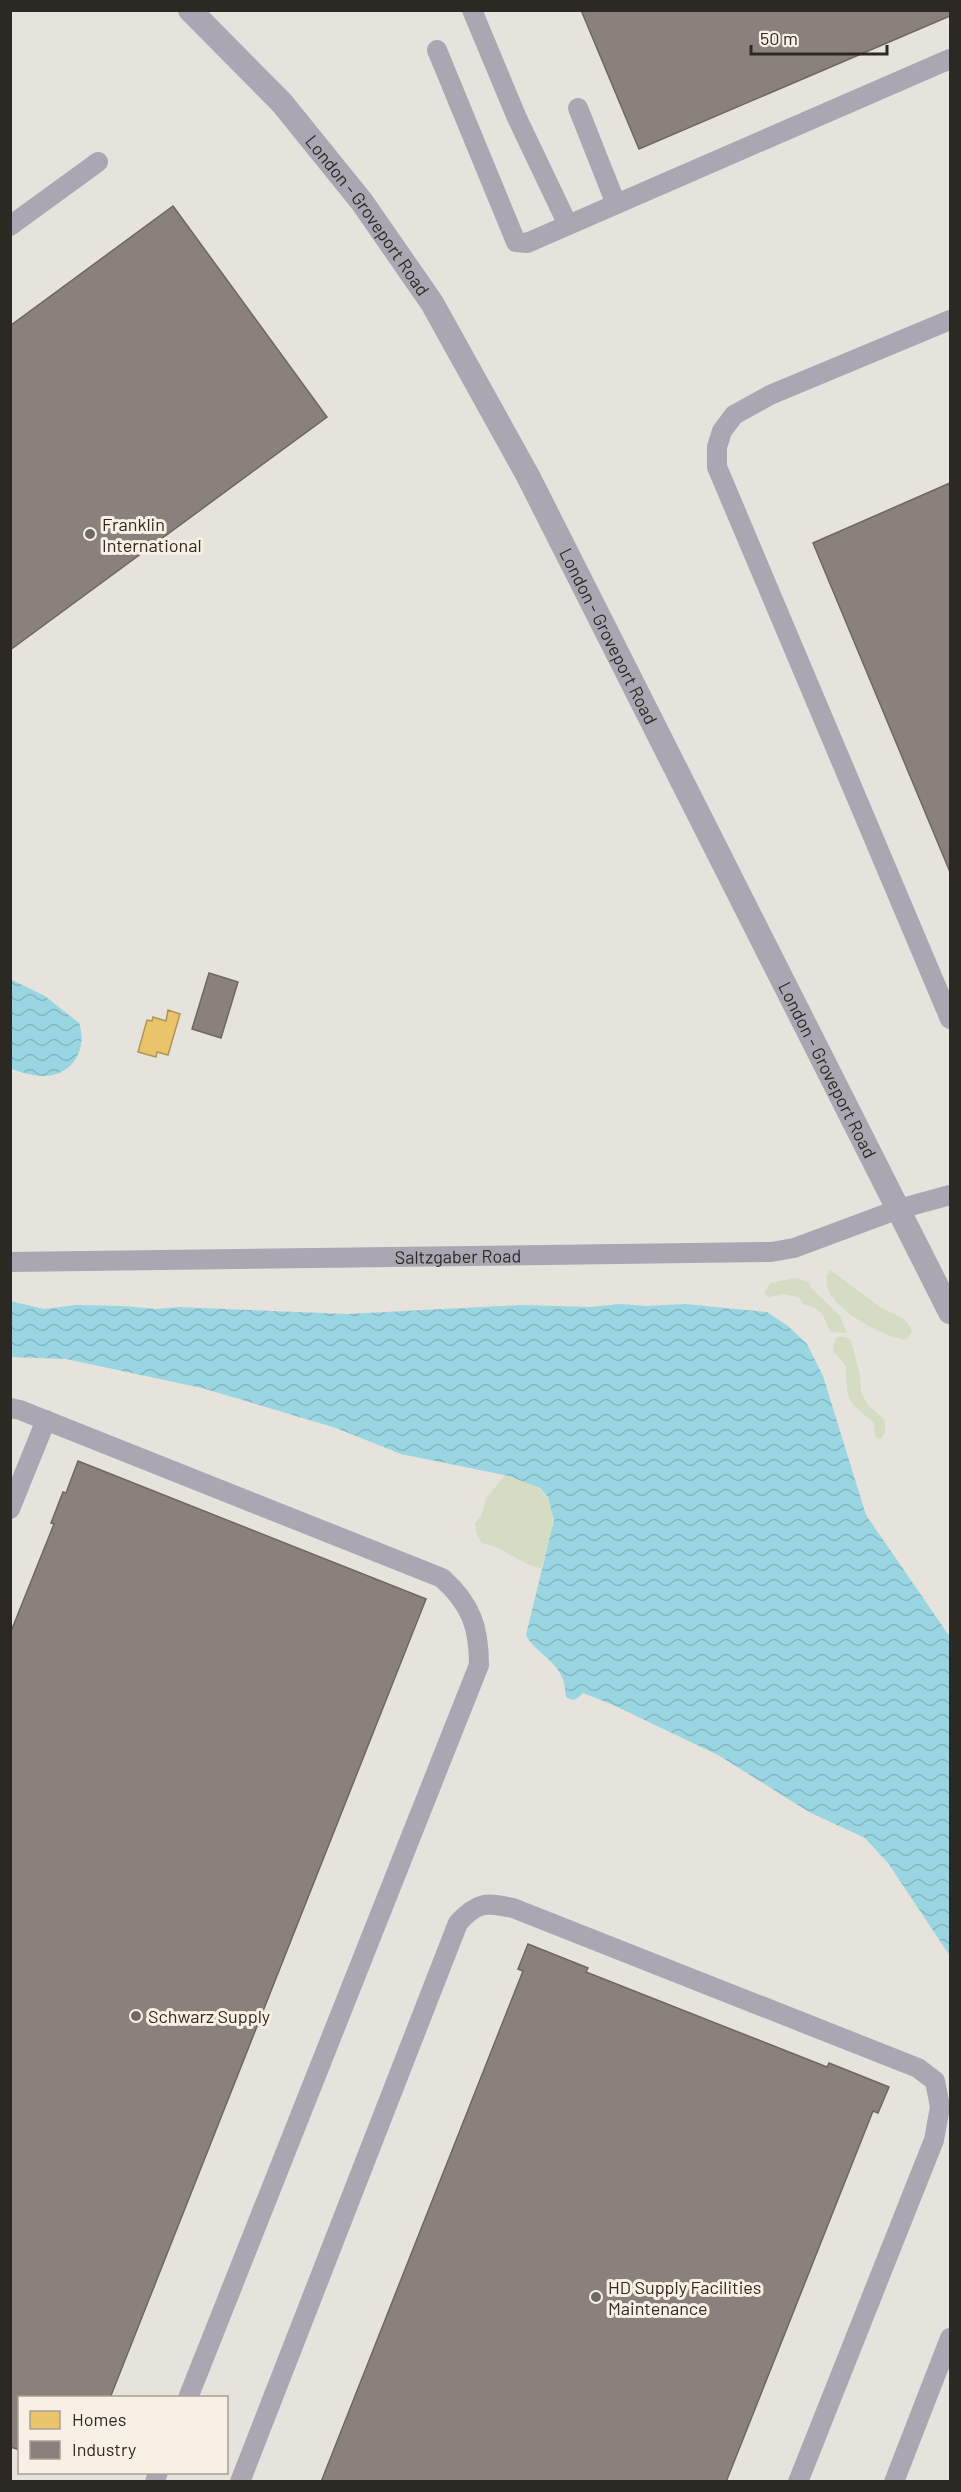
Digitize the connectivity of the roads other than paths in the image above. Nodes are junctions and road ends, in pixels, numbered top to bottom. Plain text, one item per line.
1 (190, 10) edge
2 (472, 10) edge
3 (437, 50) dead end
4 (951, 59) edge
5 (578, 108) dead end
6 (98, 162) dead end
7 (616, 204) junction
8 (568, 225) junction
9 (10, 226) edge
10 (951, 320) edge
11 (951, 1019) edge
12 (951, 1195) edge
13 (899, 1209) junction
14 (10, 1262) edge
15 (951, 1312) edge
16 (10, 1408) edge
17 (46, 1420) junction
18 (10, 1509) edge
19 (951, 2338) edge
20 (188, 2396) edge
21 (240, 2481) edge
22 (798, 2481) edge
23 (894, 2481) edge

1 - 13 main road, London - Groveport Road
2 - 8 street
3 - 8 street
4 - 7 street
5 - 7 street
6 - 9 street
7 - 8 street
10 - 11 street
12 - 13 street, Saltzgaber Road
13 - 14 street, Saltzgaber Road
13 - 15 main road, London - Groveport Road
16 - 17 street
17 - 18 street
17 - 20 street
19 - 23 street
21 - 22 street

